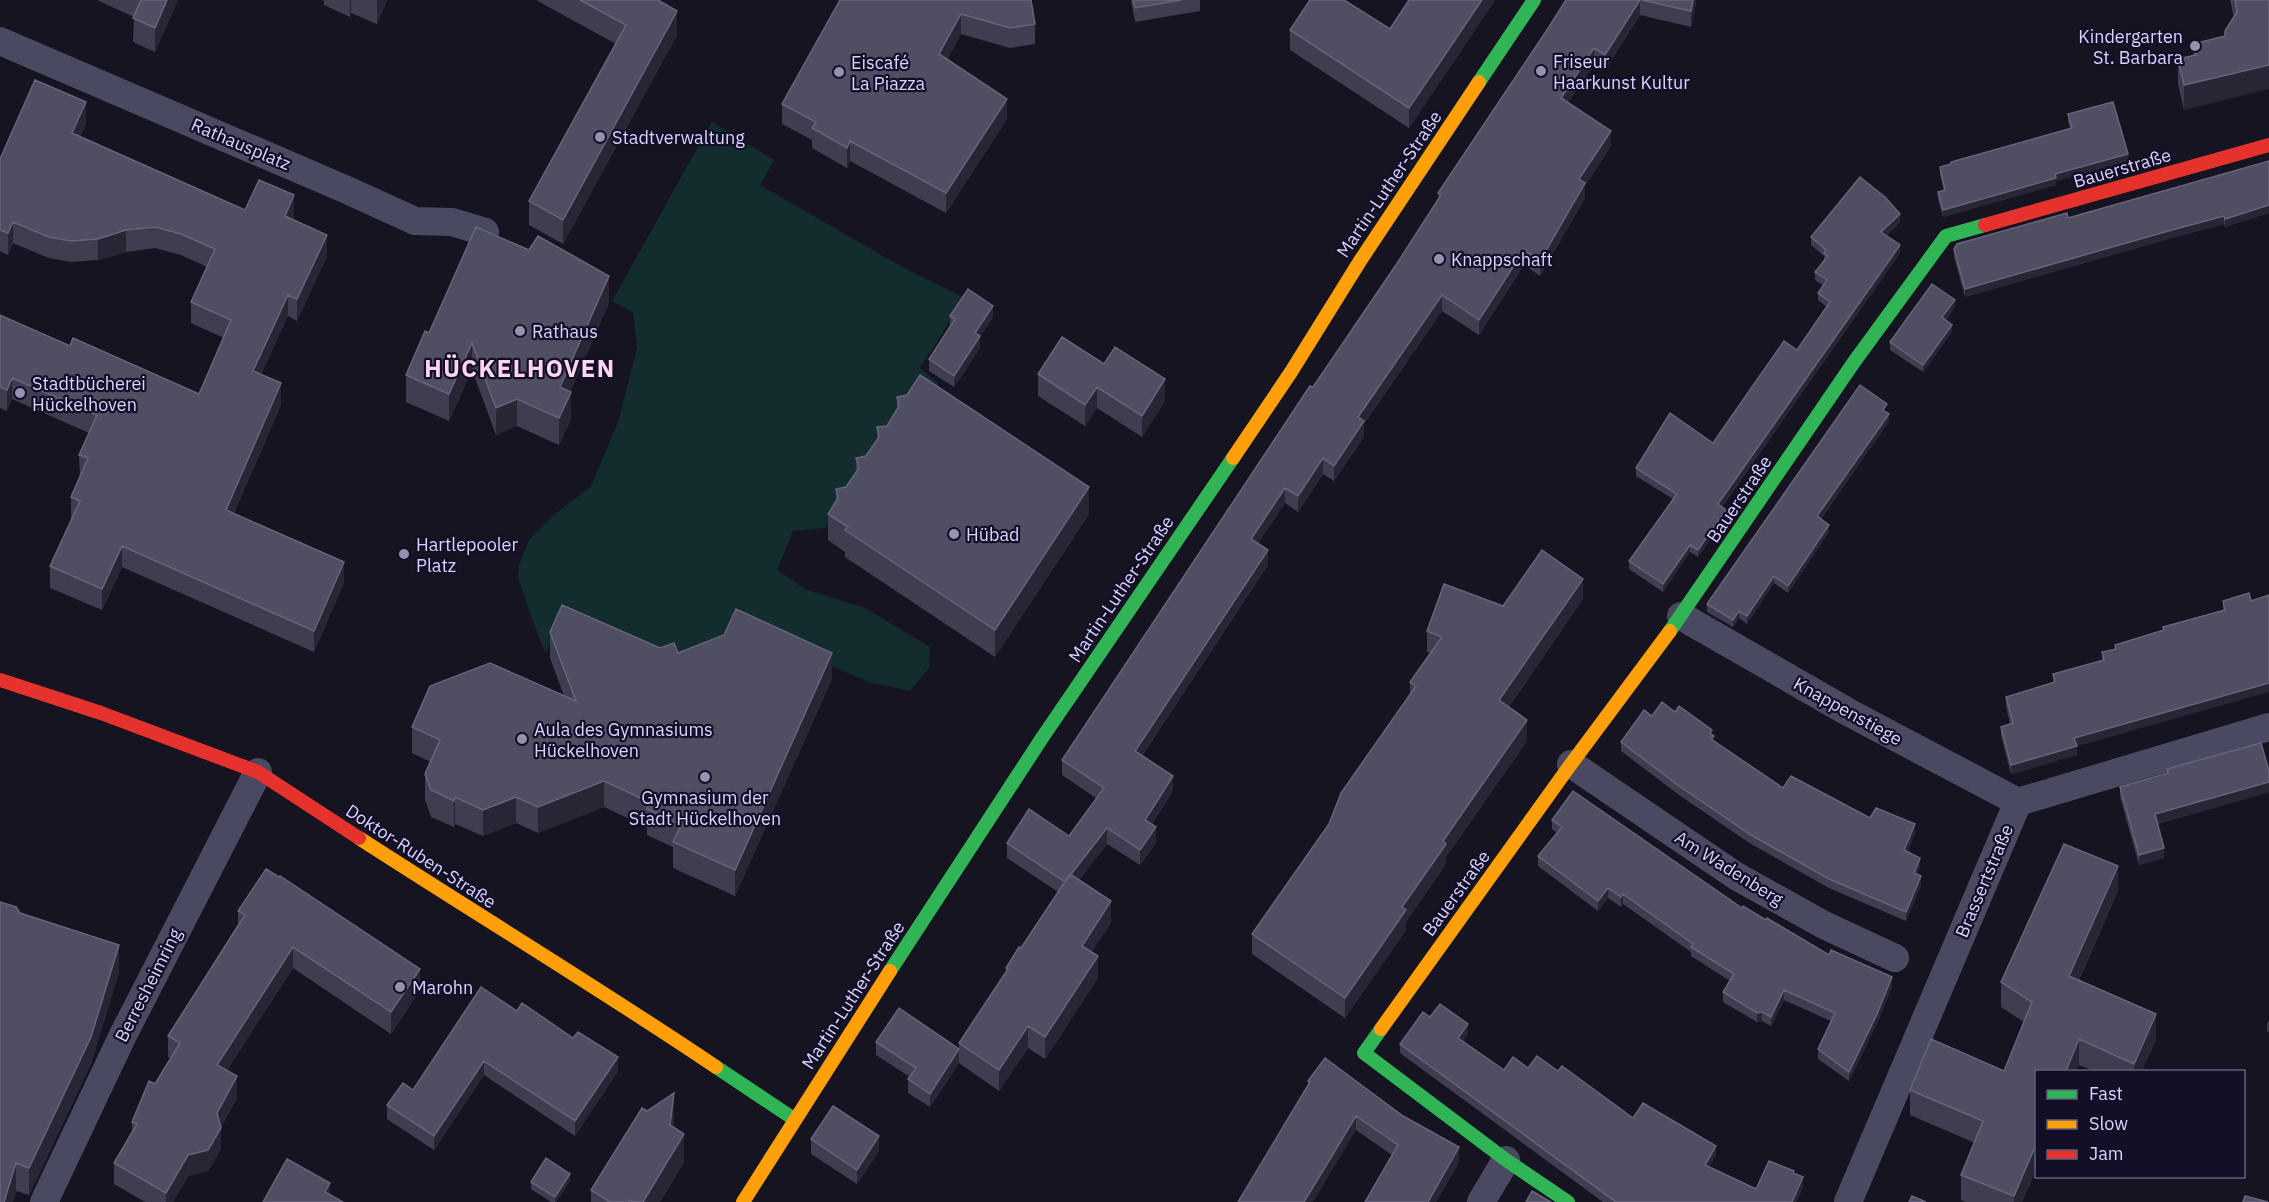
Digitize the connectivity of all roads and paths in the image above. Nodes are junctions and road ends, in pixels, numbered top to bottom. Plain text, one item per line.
1 (1534, 0) edge
2 (0, 41) edge
3 (2269, 145) edge
4 (485, 232) edge
5 (1681, 616) junction
6 (0, 680) edge
7 (2269, 727) edge
8 (1571, 764) junction
9 (258, 772) junction
10 (2018, 802) junction
11 (1895, 958) dead end
12 (794, 1119) junction
13 (1506, 1160) junction
14 (44, 1202) edge
15 (742, 1202) edge
16 (1481, 1202) edge
17 (1568, 1202) edge
18 (1848, 1202) edge

1 - 12 street, Martin-Luther-Straße
2 - 4 street, Rathausplatz
3 - 5 street, Bauerstraße
5 - 8 street, Bauerstraße
5 - 10 street, Knappenstiege
6 - 9 street, Doktor-Ruben-Straße
7 - 10 street, Brassertstraße
8 - 11 street, Am Wadenberg
8 - 13 street, Bauerstraße
9 - 12 street, Doktor-Ruben-Straße
9 - 14 street, Berresheimring
10 - 18 street, Brassertstraße
12 - 15 street, Martin-Luther-Straße
13 - 16 street
13 - 17 street

